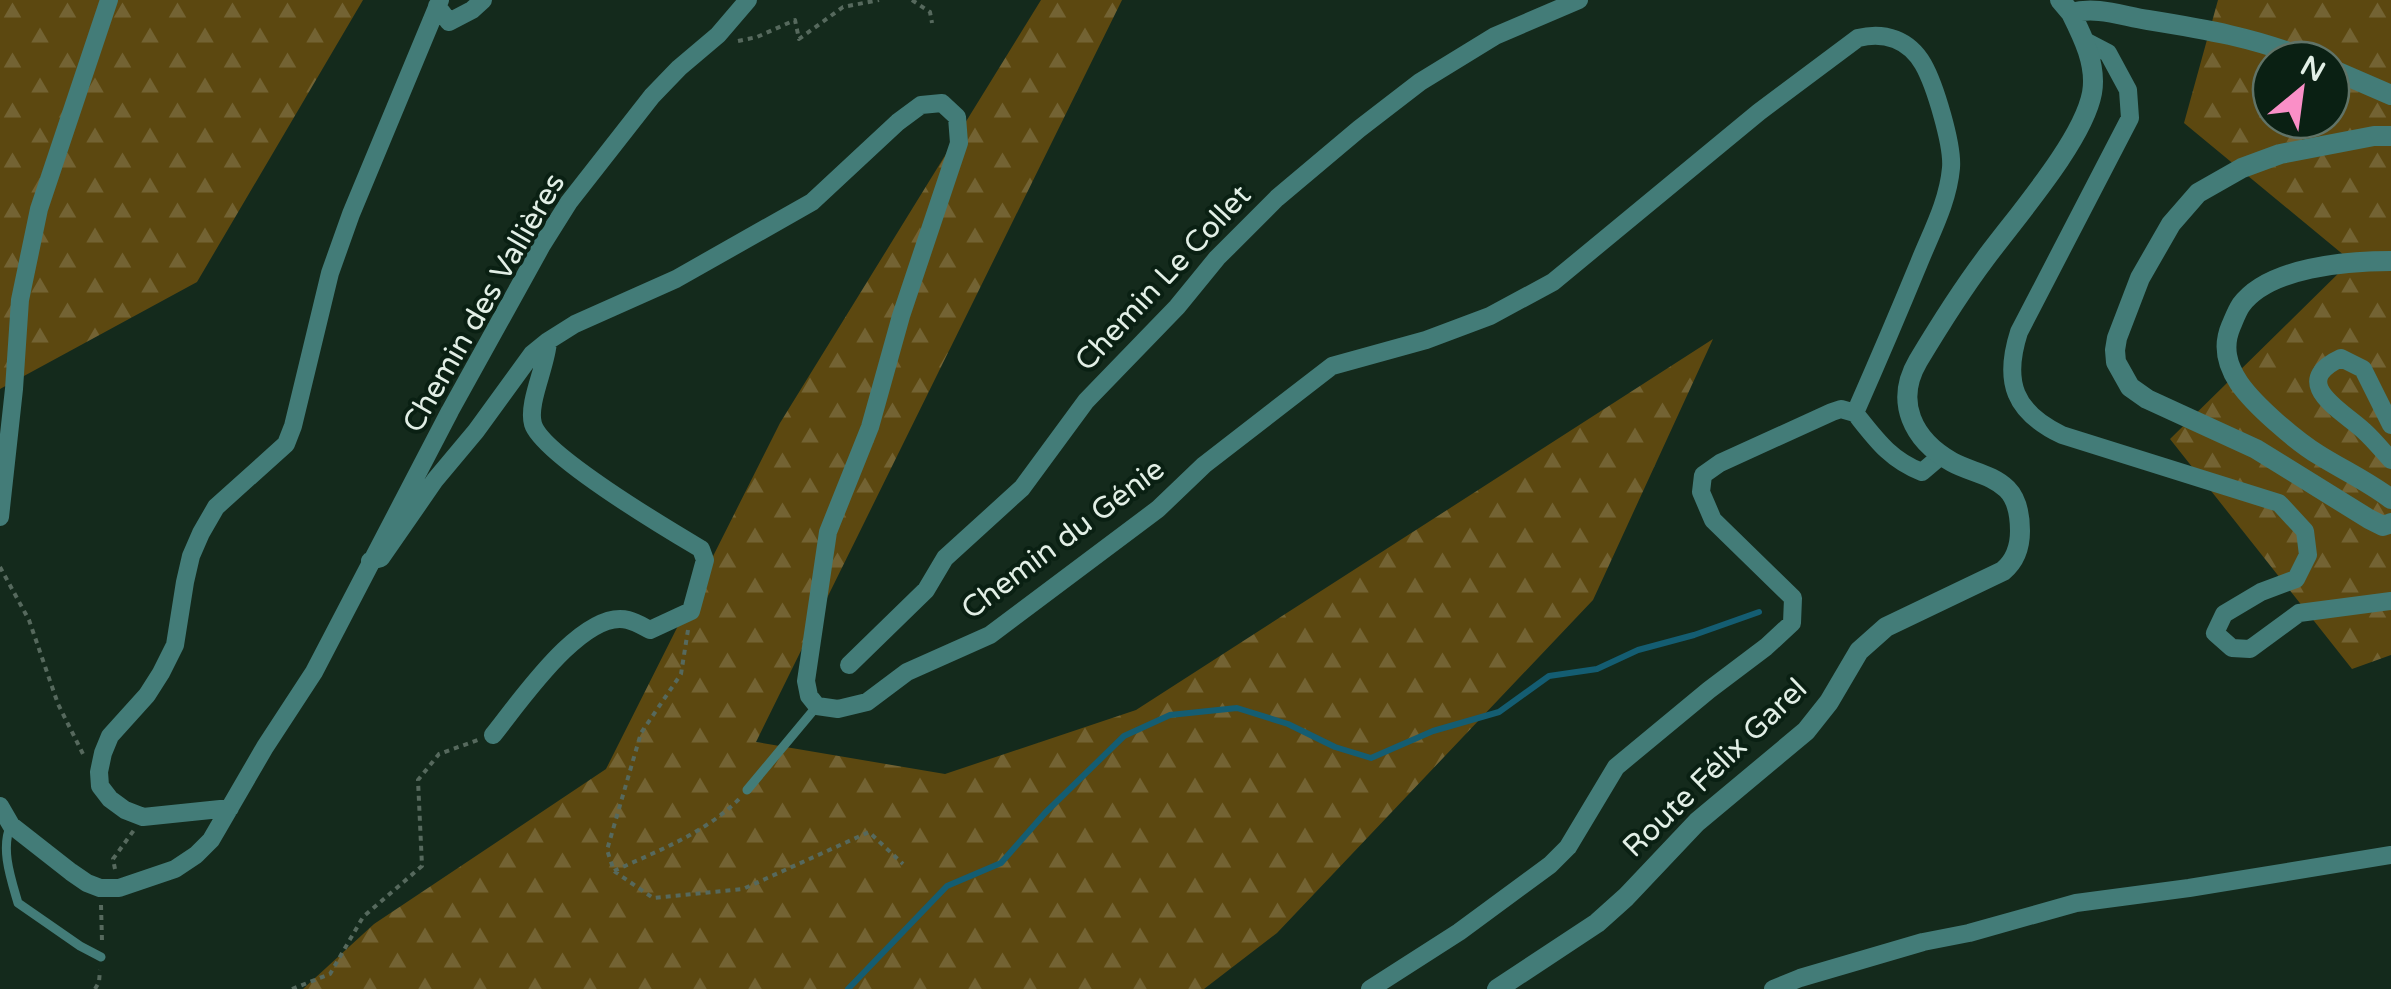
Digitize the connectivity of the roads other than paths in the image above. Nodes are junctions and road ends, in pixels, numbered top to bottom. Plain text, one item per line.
1 (109, 0) edge
2 (482, 0) edge
3 (748, 0) edge
4 (1579, 0) edge
5 (438, 3) edge
6 (2065, 7) edge
7 (2257, 40) edge
8 (2085, 41) junction
9 (2351, 78) edge
10 (2391, 95) edge
11 (2391, 136) edge
12 (2391, 261) edge
13 (548, 341) junction
14 (1855, 413) junction
15 (2391, 425) edge
16 (1942, 455) junction
17 (2391, 460) edge
18 (2391, 499) edge
19 (0, 518) edge
20 (2391, 523) edge
21 (370, 561) junction
22 (2391, 601) edge
23 (849, 665) dead end
24 (818, 706) junction
25 (493, 735) road end
26 (747, 790) road end
27 (0, 806) edge
28 (230, 808) junction
29 (11, 825) junction
30 (2391, 855) edge
31 (101, 957) dead end
32 (1370, 989) edge
33 (1497, 989) edge
34 (1773, 989) edge

1 - 19 street
2 - 5 street
3 - 21 street, Chemin des Vallières
4 - 23 street, Chemin Le Collet
5 - 28 street
6 - 7 street
6 - 8 street, Route Félix Garel
8 - 16 street, Route Félix Garel
8 - 22 street
9 - 10 street
11 - 20 street
12 - 18 street
13 - 21 street
13 - 24 street
13 - 25 street
14 - 16 street
14 - 24 street, Chemin du Génie
14 - 32 street
15 - 17 street
16 - 33 street, Route Félix Garel
21 - 28 street, Chemin des Vallières
24 - 26 lane
27 - 29 street
28 - 29 street, Chemin des Vallières
29 - 31 lane
30 - 34 street

